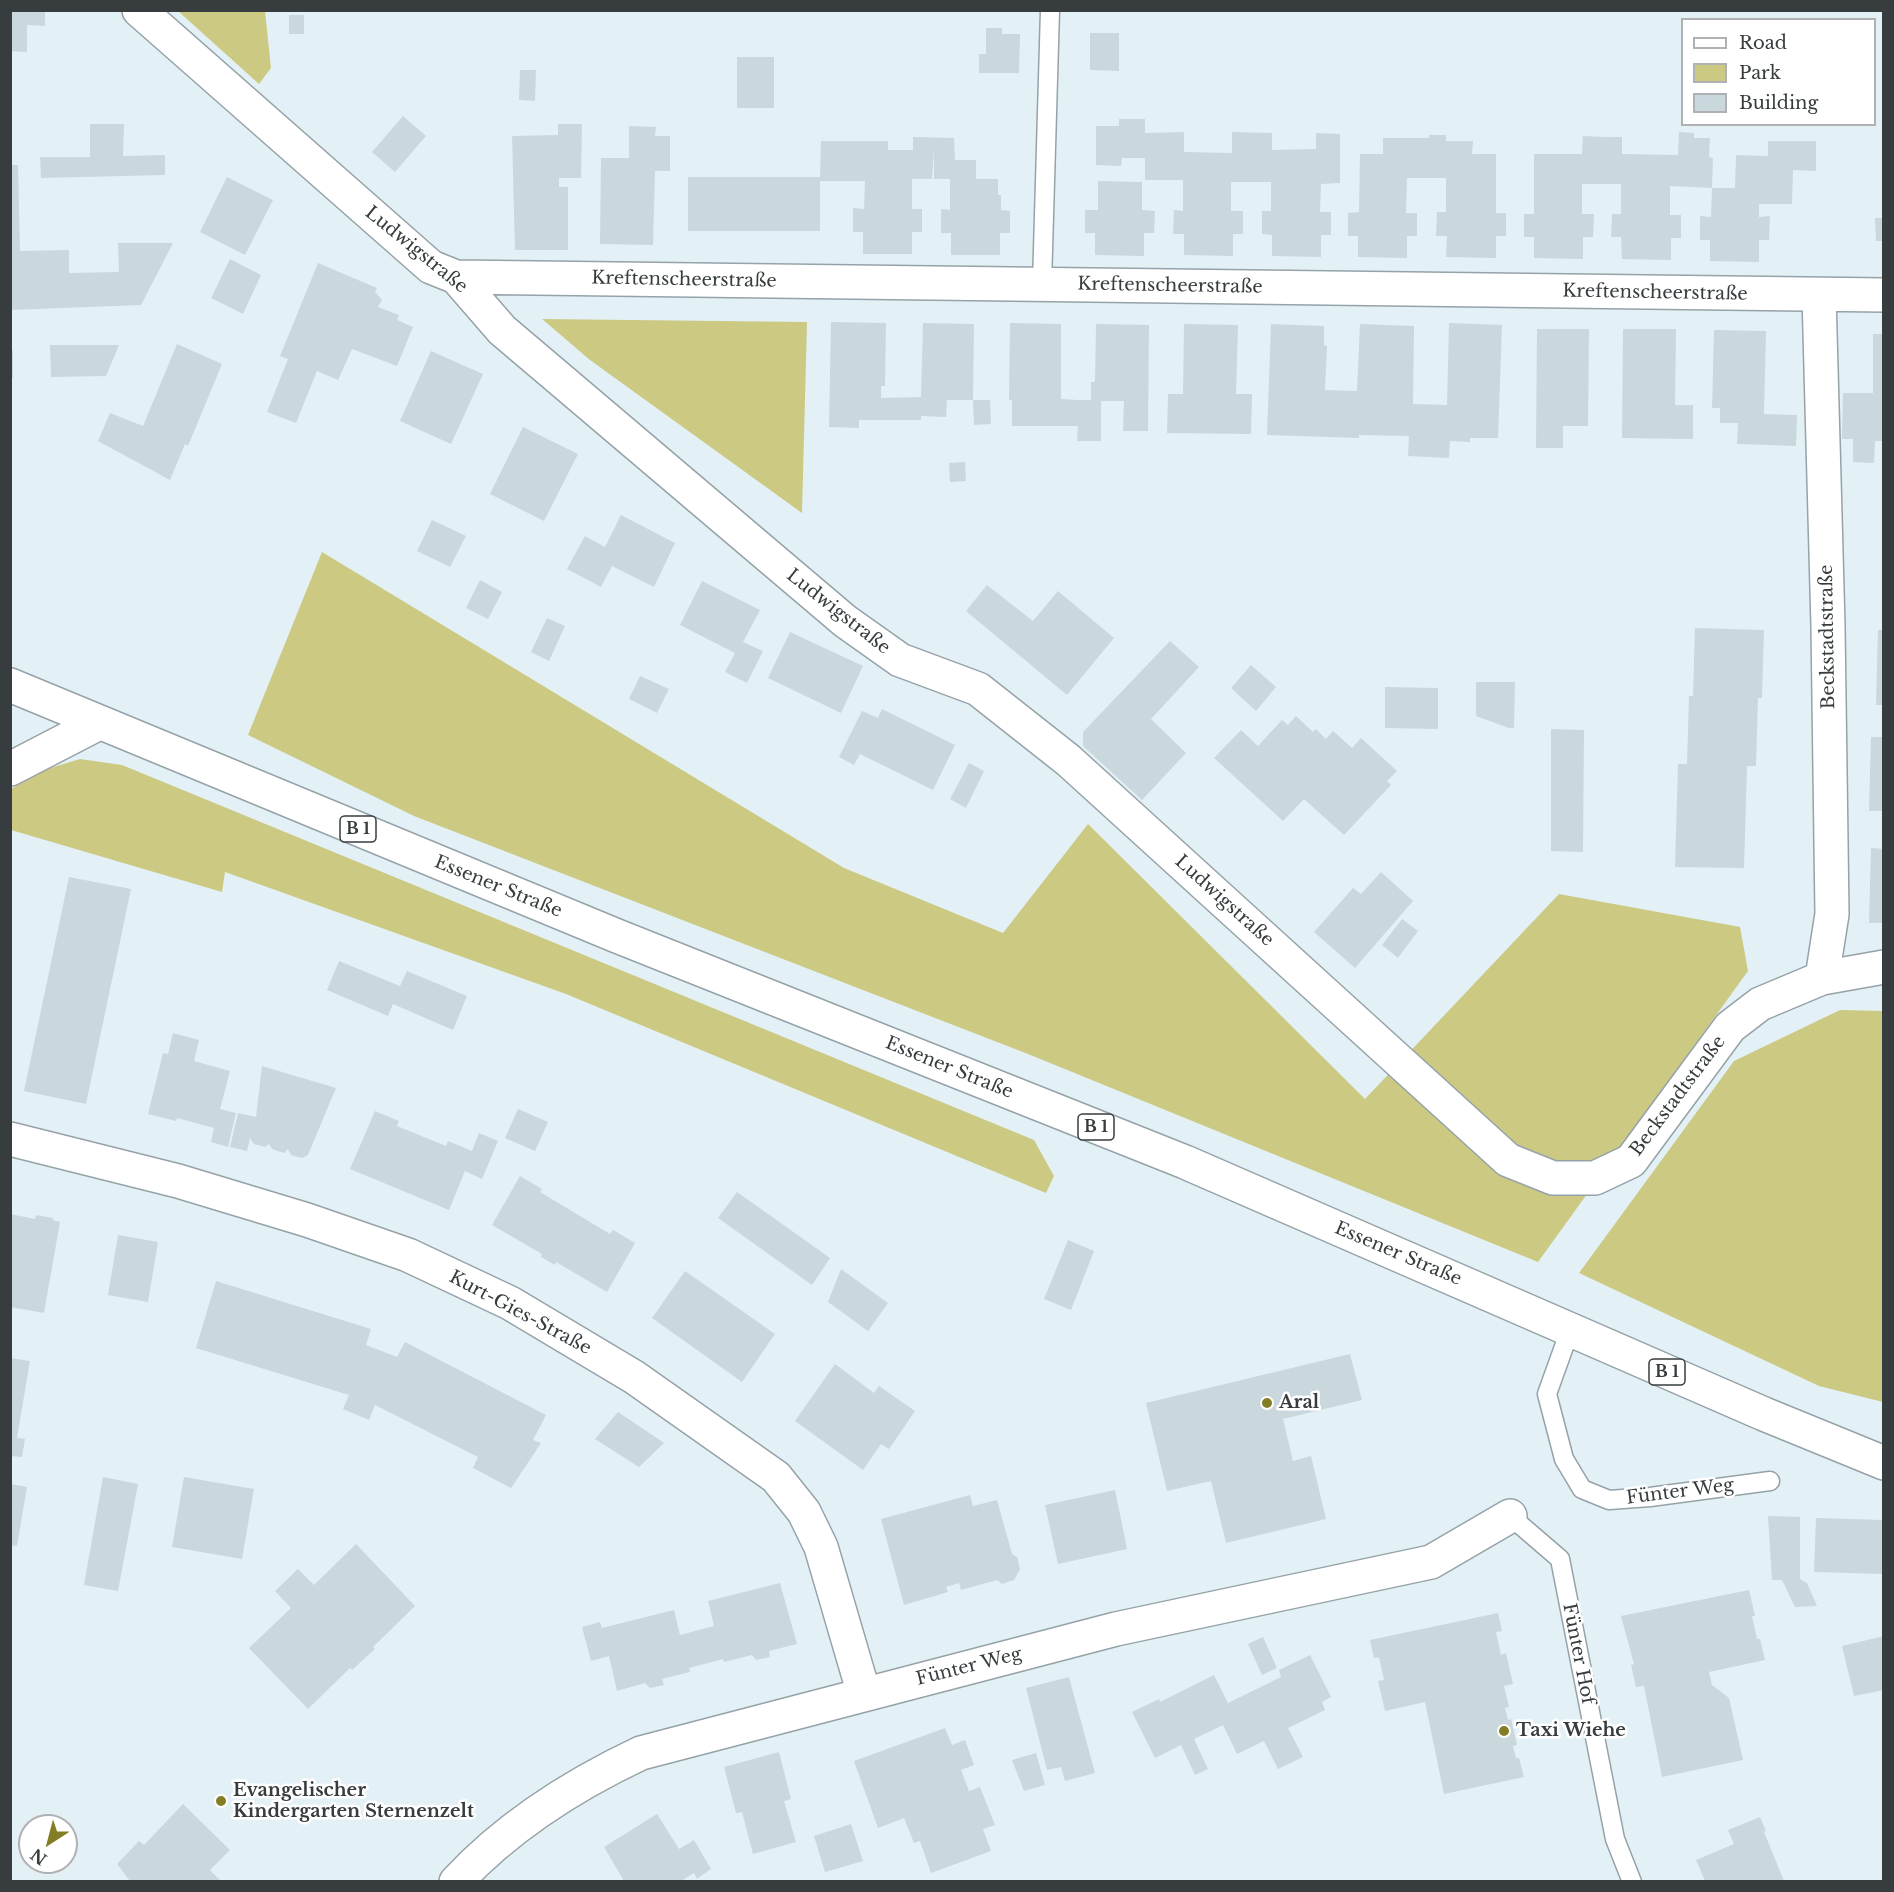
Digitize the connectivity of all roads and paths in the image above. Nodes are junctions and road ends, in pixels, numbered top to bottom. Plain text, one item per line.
1 (138, 10) edge
2 (1050, 10) edge
3 (456, 277) junction
4 (1042, 284) junction
5 (1820, 295) junction
6 (1884, 295) edge
7 (10, 685) edge
8 (99, 723) junction
9 (10, 769) edge
10 (1884, 967) edge
11 (1822, 978) junction
12 (10, 1139) edge
13 (1595, 1178) joint
14 (1570, 1330) junction
15 (1884, 1462) edge
16 (1770, 1481) dead end
17 (1510, 1516) joint
18 (864, 1694) junction
19 (456, 1881) edge
20 (1632, 1881) edge

1 - 3 street, Ludwigstraße
2 - 4 lane
3 - 4 street, Kreftenscheerstraße
3 - 13 street, Ludwigstraße
4 - 5 street, Kreftenscheerstraße
5 - 6 street, Kreftenscheerstraße
5 - 11 street, Beckstadtstraße
7 - 8 street, Essener Straße / B 1
8 - 9 street
8 - 14 street, Essener Straße / B 1
10 - 11 street, Beckstadtstraße
11 - 13 street, Beckstadtstraße
12 - 18 street, Kurt-Gies-Straße
14 - 15 street, Essener Straße / B 1
14 - 16 lane, Fünter Weg
17 - 18 street, Fünter Weg
17 - 20 lane, Fünter Hof
18 - 19 street, Fünter Weg

